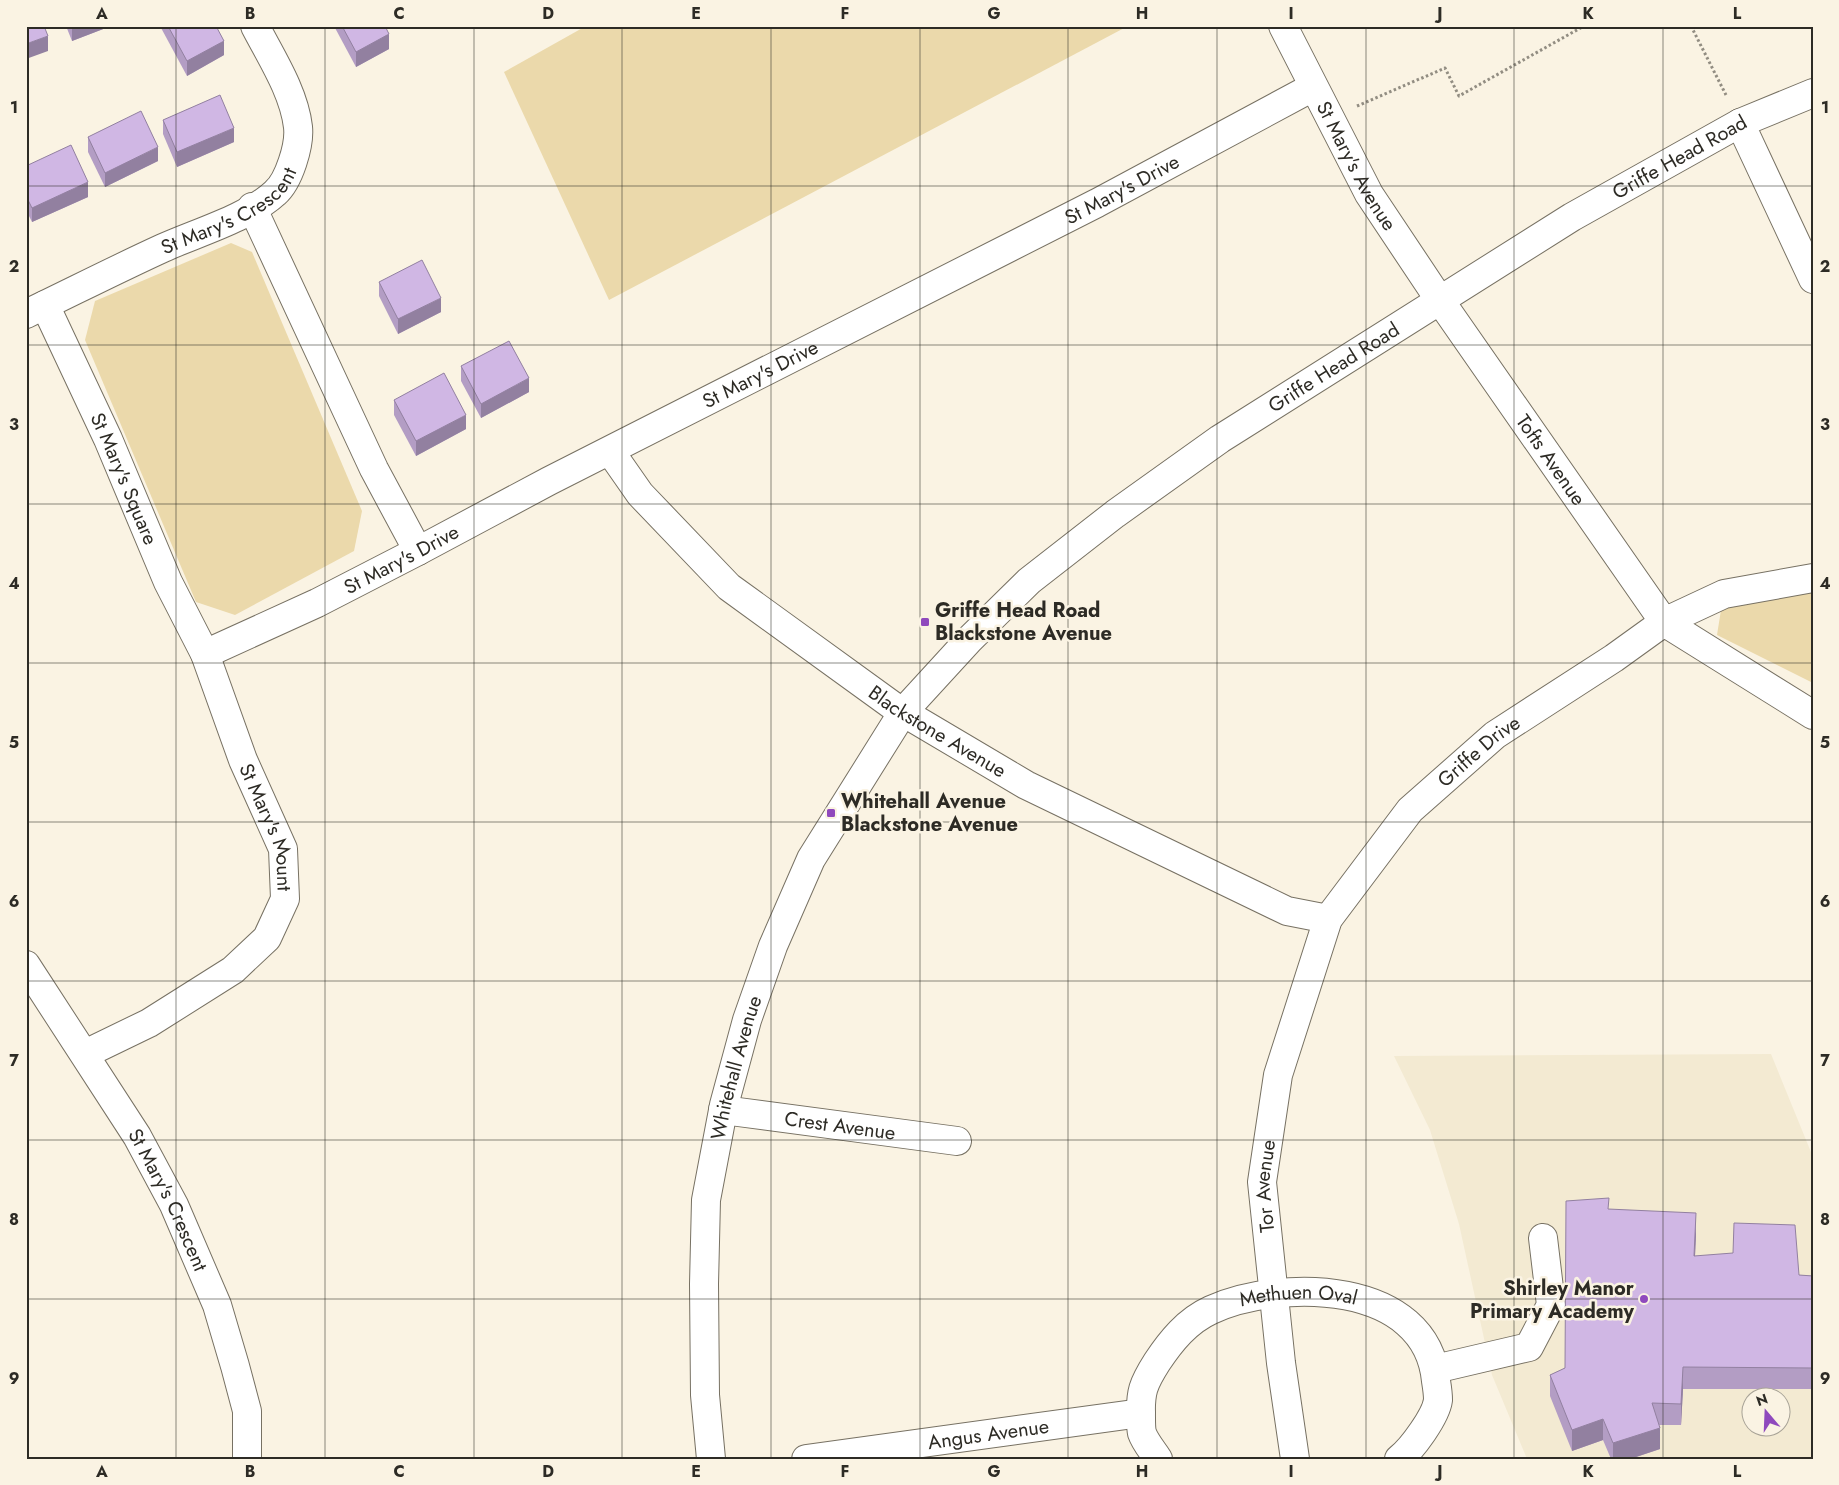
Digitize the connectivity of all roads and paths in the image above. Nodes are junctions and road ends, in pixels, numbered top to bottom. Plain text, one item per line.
1 (256, 26) edge
2 (1283, 26) edge
3 (1584, 26) edge
4 (1691, 26) edge
5 (1313, 87) junction
6 (1813, 93) edge
7 (1328, 118) junction
8 (1740, 123) junction
9 (252, 208) junction
10 (1813, 279) edge
11 (1439, 299) junction
12 (36, 309) edge
13 (610, 451) junction
14 (418, 551) junction
15 (1813, 578) edge
16 (1664, 622) junction
17 (205, 654) junction
18 (903, 712) junction
19 (1813, 715) edge
20 (1328, 919) junction
21 (26, 965) edge
22 (85, 1054) junction
23 (723, 1110) junction
24 (957, 1141) dead end
25 (1543, 1238) dead end
26 (1274, 1294) junction
27 (1435, 1369) junction
28 (1141, 1413) junction
29 (247, 1459) edge
30 (712, 1459) edge
31 (806, 1459) edge
32 (1158, 1459) edge
33 (1295, 1459) edge
34 (1399, 1459) edge

1 - 9 street, St Mary's Crescent
2 - 5 street, St Mary's Avenue
3 - 7 path
4 - 8 path
5 - 7 street, St Mary's Avenue
5 - 13 street, St Mary's Drive
6 - 8 street, Griffe Head Road
7 - 11 street, St Mary's Avenue
8 - 10 street
8 - 11 street, Griffe Head Road
9 - 12 street, St Mary's Crescent
9 - 14 street
11 - 16 street, Tofts Avenue
11 - 18 street, Griffe Head Road
12 - 17 street, St Mary's Square
13 - 14 street, St Mary's Drive
13 - 18 street, Blackstone Avenue
14 - 17 street, St Mary's Drive
15 - 16 street, Griffe Drive
16 - 19 street
16 - 20 street, Griffe Drive
17 - 22 street, St Mary's Mount
18 - 20 street, Blackstone Avenue
18 - 23 street, Whitehall Avenue
20 - 26 street, Tor Avenue
21 - 22 street, St Mary's Crescent
22 - 29 street, St Mary's Crescent
23 - 24 street, Crest Avenue
23 - 30 street, Whitehall Avenue
25 - 27 street
26 - 27 street, Methuen Oval
26 - 28 street, Methuen Oval
26 - 33 street, Tor Avenue
27 - 34 street, Methuen Oval
28 - 31 street, Angus Avenue
28 - 32 street, Methuen Oval

